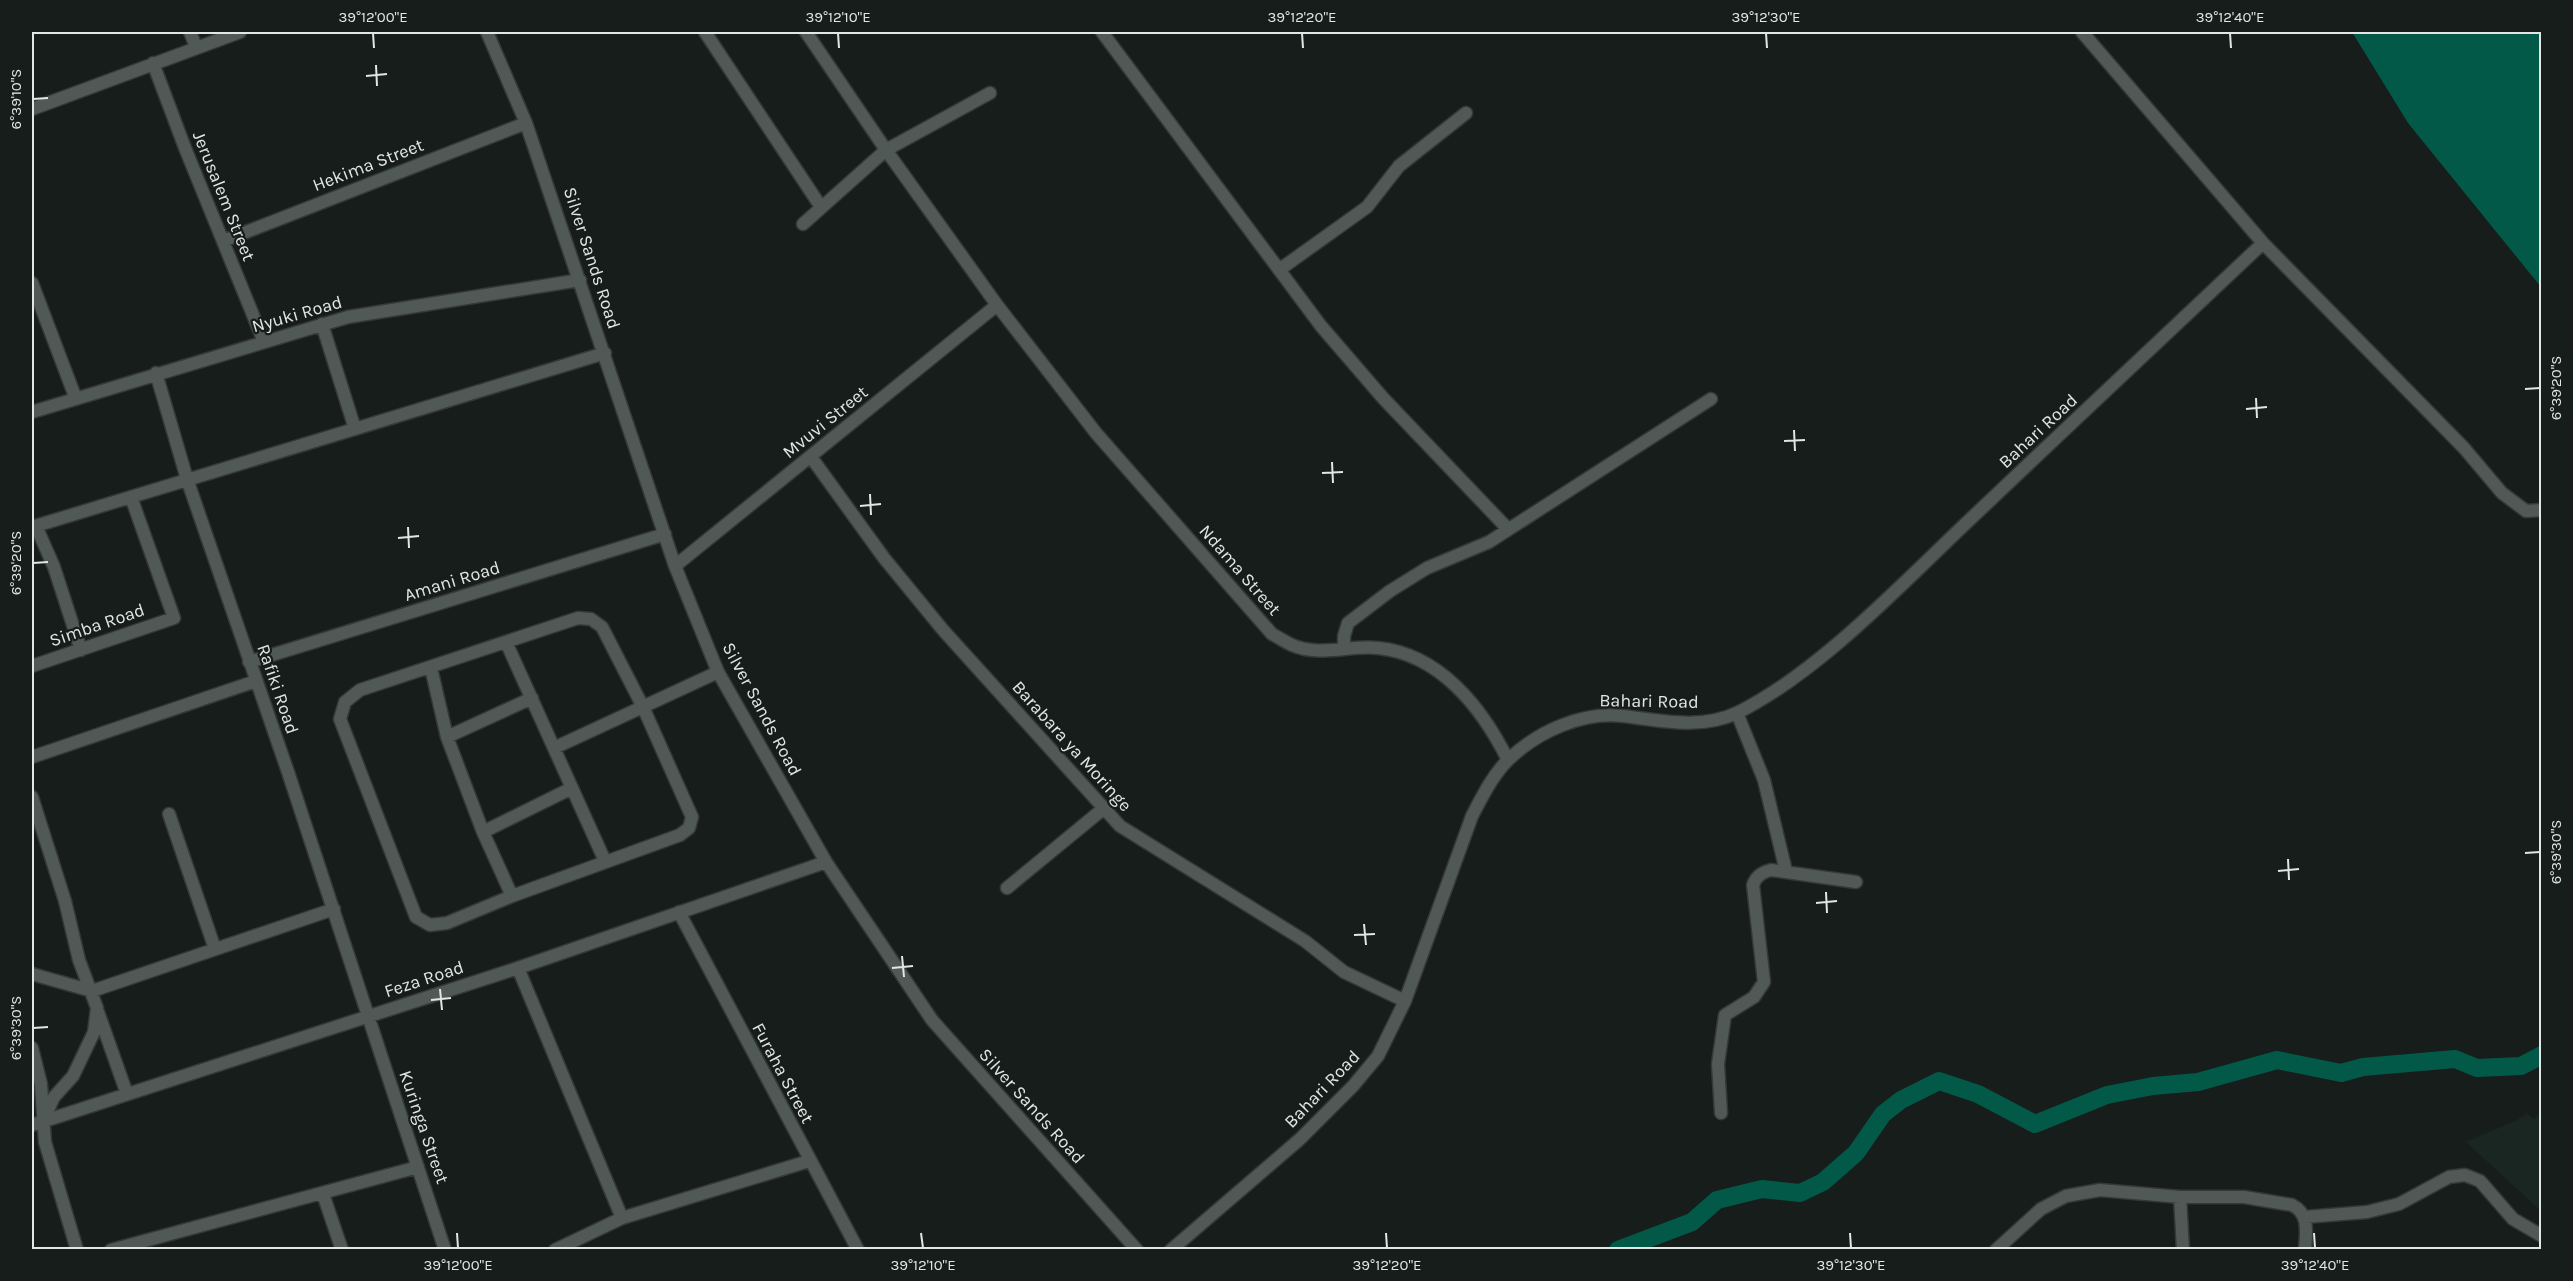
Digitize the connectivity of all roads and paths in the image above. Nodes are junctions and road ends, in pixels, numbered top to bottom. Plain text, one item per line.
1 (190, 32) edge
2 (240, 32) edge
3 (487, 32) edge
4 (705, 32) edge
5 (806, 32) edge
6 (1102, 32) edge
7 (2082, 32) edge
8 (196, 47) junction
9 (153, 63) junction
10 (990, 93) dead end
11 (32, 109) edge
12 (1466, 113) dead end
13 (526, 123) junction
14 (886, 150) junction
15 (821, 207) junction
16 (803, 224) dead end
17 (223, 241) junction
18 (2263, 243) junction
19 (1279, 270) junction
20 (580, 280) junction
21 (32, 283) edge
22 (997, 305) junction
23 (322, 324) junction
24 (264, 342) junction
25 (604, 353) junction
26 (156, 374) junction
27 (76, 399) junction
28 (1711, 399) dead end
29 (32, 412) edge
30 (355, 429) junction
31 (811, 457) junction
32 (187, 479) junction
33 (131, 497) junction
34 (2541, 510) edge
35 (34, 527) edge
36 (1508, 529) junction
37 (665, 534) junction
38 (675, 566) junction
39 (506, 642) junction
40 (1344, 649) junction
41 (81, 650) junction
42 (249, 662) junction
43 (32, 666) edge
44 (431, 668) junction
45 (718, 672) junction
46 (256, 681) junction
47 (532, 698) junction
48 (643, 707) junction
49 (1737, 713) junction
50 (447, 737) junction
51 (554, 748) junction
52 (32, 757) edge
53 (1508, 760) junction
54 (572, 788) junction
55 (32, 797) edge
56 (1103, 809) junction
57 (169, 814) dead end
58 (483, 832) junction
59 (605, 861) junction
60 (826, 862) junction
61 (1786, 871) junction
62 (1856, 882) dead end
63 (1007, 888) dead end
64 (512, 896) junction
65 (334, 909) junction
66 (679, 912) junction
67 (215, 949) junction
68 (518, 968) junction
69 (32, 974) edge
70 (92, 991) junction
71 (1405, 1001) junction
72 (97, 1008) junction
73 (367, 1016) junction
74 (32, 1048) edge
75 (127, 1094) junction
76 (1721, 1113) dead end
77 (38, 1123) edge
78 (809, 1161) junction
79 (418, 1167) junction
80 (323, 1194) junction
81 (2180, 1197) junction
82 (2305, 1217) junction
83 (622, 1218) junction
84 (2541, 1236) edge
85 (77, 1250) edge
86 (111, 1250) edge
87 (342, 1250) edge
88 (445, 1250) edge
89 (555, 1250) edge
90 (858, 1250) edge
91 (1137, 1250) edge
92 (1172, 1250) edge
93 (1996, 1250) edge
94 (2183, 1250) edge
95 (2305, 1250) edge

1 - 8 street
2 - 8 street
3 - 13 street, Silver Sands Road
4 - 15 street
5 - 14 street, Ndama Street
6 - 19 street
7 - 18 street
8 - 9 street
9 - 11 street
9 - 17 street, Jerusalem Street
10 - 14 street
12 - 19 street
13 - 17 street, Hekima Street
13 - 20 street, Silver Sands Road
14 - 15 street
14 - 22 street, Ndama Street
15 - 16 street
17 - 24 street, Jerusalem Street
18 - 34 street
18 - 49 street, Bahari Road
19 - 36 street
20 - 23 street, Nyuki Road
20 - 25 street, Silver Sands Road
21 - 27 street
22 - 31 street, Mvuvi Street
22 - 40 street, Ndama Street
23 - 24 street, Nyuki Road
23 - 30 street
24 - 26 street, Nyuki Road
25 - 30 street
25 - 37 street, Silver Sands Road
26 - 27 street, Nyuki Road
26 - 32 street, Rafiki Road
27 - 29 street, Nyuki Road
28 - 36 street
30 - 32 street
31 - 38 street, Mvuvi Street
31 - 56 street, Barabara ya Moringe
32 - 33 street
32 - 42 street, Rafiki Road
33 - 35 street
33 - 41 street, Simba Road
35 - 41 street
36 - 40 street
37 - 38 street, Silver Sands Road
37 - 42 street, Amani Road
38 - 45 street, Silver Sands Road
39 - 44 street
39 - 47 street
39 - 48 street
40 - 53 street, Ndama Street
41 - 43 street, Simba Road
42 - 46 street, Rafiki Road
44 - 50 street
44 - 64 street
45 - 48 street
45 - 60 street, Silver Sands Road
46 - 52 street
46 - 65 street, Rafiki Road
47 - 50 street
47 - 51 street
48 - 51 street
48 - 59 street
49 - 53 street, Bahari Road
49 - 61 street
50 - 58 street
51 - 54 street
53 - 71 street, Bahari Road
54 - 58 street
54 - 59 street
55 - 70 street
56 - 63 street
56 - 71 street, Barabara ya Moringe
57 - 67 street
58 - 64 street
59 - 64 street
60 - 66 street, Feza Road
60 - 91 street, Silver Sands Road
61 - 62 street
61 - 76 street
65 - 67 street
65 - 73 street, Rafiki Road
66 - 68 street, Feza Road
66 - 78 street, Furaha Street
67 - 70 street
68 - 73 street, Feza Road
68 - 83 street
69 - 70 street
70 - 72 street
71 - 92 street, Bahari Road
72 - 75 street
72 - 77 street
73 - 75 street, Feza Road
73 - 79 street, Kuringa Street
74 - 77 street
75 - 77 street, Feza Road
77 - 85 street
78 - 83 street
78 - 90 street, Furaha Street
79 - 80 street
79 - 88 street, Kuringa Street
80 - 86 street
80 - 87 street
81 - 82 street
81 - 93 street
81 - 94 street
82 - 84 street
82 - 95 street
83 - 89 street

